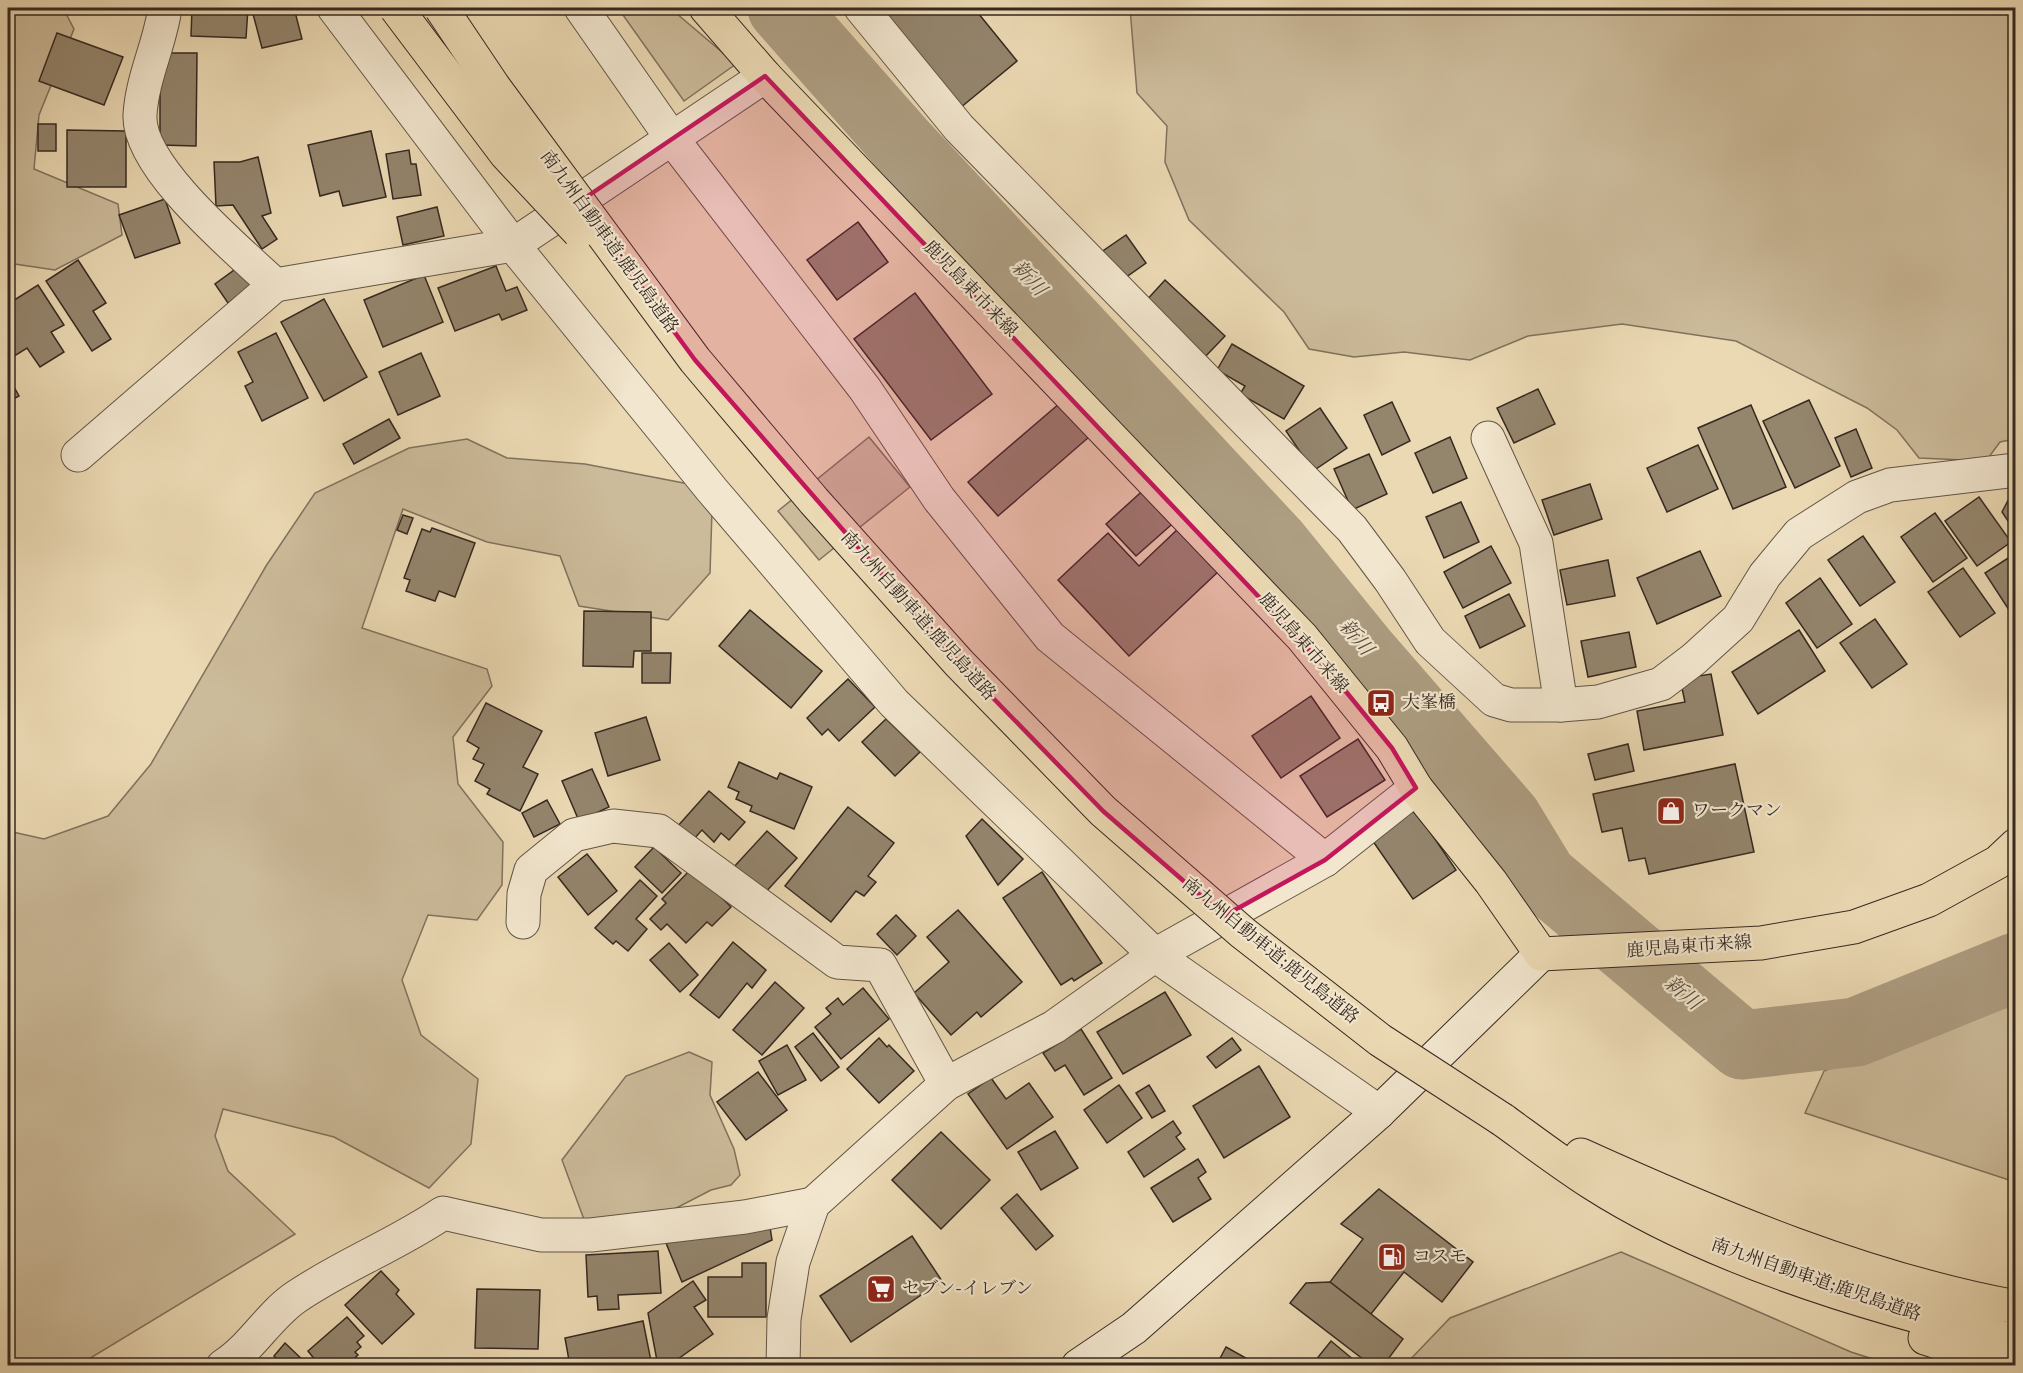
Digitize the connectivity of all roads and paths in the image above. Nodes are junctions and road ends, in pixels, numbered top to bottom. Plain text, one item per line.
1 (165, 8) edge
2 (334, 8) edge
3 (396, 8) edge
4 (441, 8) edge
5 (581, 8) edge
6 (684, 8) edge
7 (706, 8) edge
8 (861, 8) edge
9 (765, 76) junction
10 (673, 140) junction
11 (513, 246) junction
12 (275, 285) junction
13 (695, 360) junction
14 (1488, 438) dead end
15 (78, 455) dead end
16 (2016, 470) edge
17 (1561, 705) junction
18 (1416, 788) junction
19 (2016, 845) edge
20 (1325, 860) junction
21 (523, 922) dead end
22 (1541, 954) junction
23 (1155, 955) junction
24 (946, 1084) junction
25 (1379, 1112) junction
26 (1598, 1174) junction
27 (813, 1204) junction
28 (1815, 1253) junction
29 (1785, 1273) junction
30 (2016, 1287) edge
31 (2016, 1307) edge
32 (2016, 1341) edge
33 (223, 1365) edge
34 (783, 1365) edge
35 (1078, 1365) edge
36 (2013, 1365) edge

1 - 12 street
2 - 11 street
3 - 13 main road, bridge
4 - 13 main road, 南九州自動車道;鹿児島道路, bridge
5 - 10 street
6 - 9 main road, 鹿児島東市来線
7 - 9 main road, 鹿児島東市来線
8 - 17 street
9 - 10 street
9 - 18 main road, 鹿児島東市来線
10 - 11 street
10 - 20 street
11 - 12 street
11 - 23 street
12 - 15 street
13 - 26 main road, 南九州自動車道;鹿児島道路, bridge
14 - 17 street
16 - 17 street
18 - 20 street
18 - 22 main road, 鹿児島東市来線
19 - 22 main road, 鹿児島東市来線
20 - 23 street
21 - 24 street
22 - 25 street
23 - 24 street
23 - 25 street
24 - 27 street
25 - 35 street
26 - 28 main road, 南九州自動車道;鹿児島道路
26 - 29 main road, 南九州自動車道;鹿児島道路
27 - 33 street
27 - 34 street
28 - 30 main road
28 - 31 main road, 南九州自動車道;鹿児島道路
29 - 32 main road, 南九州自動車道;鹿児島道路
29 - 36 main road

